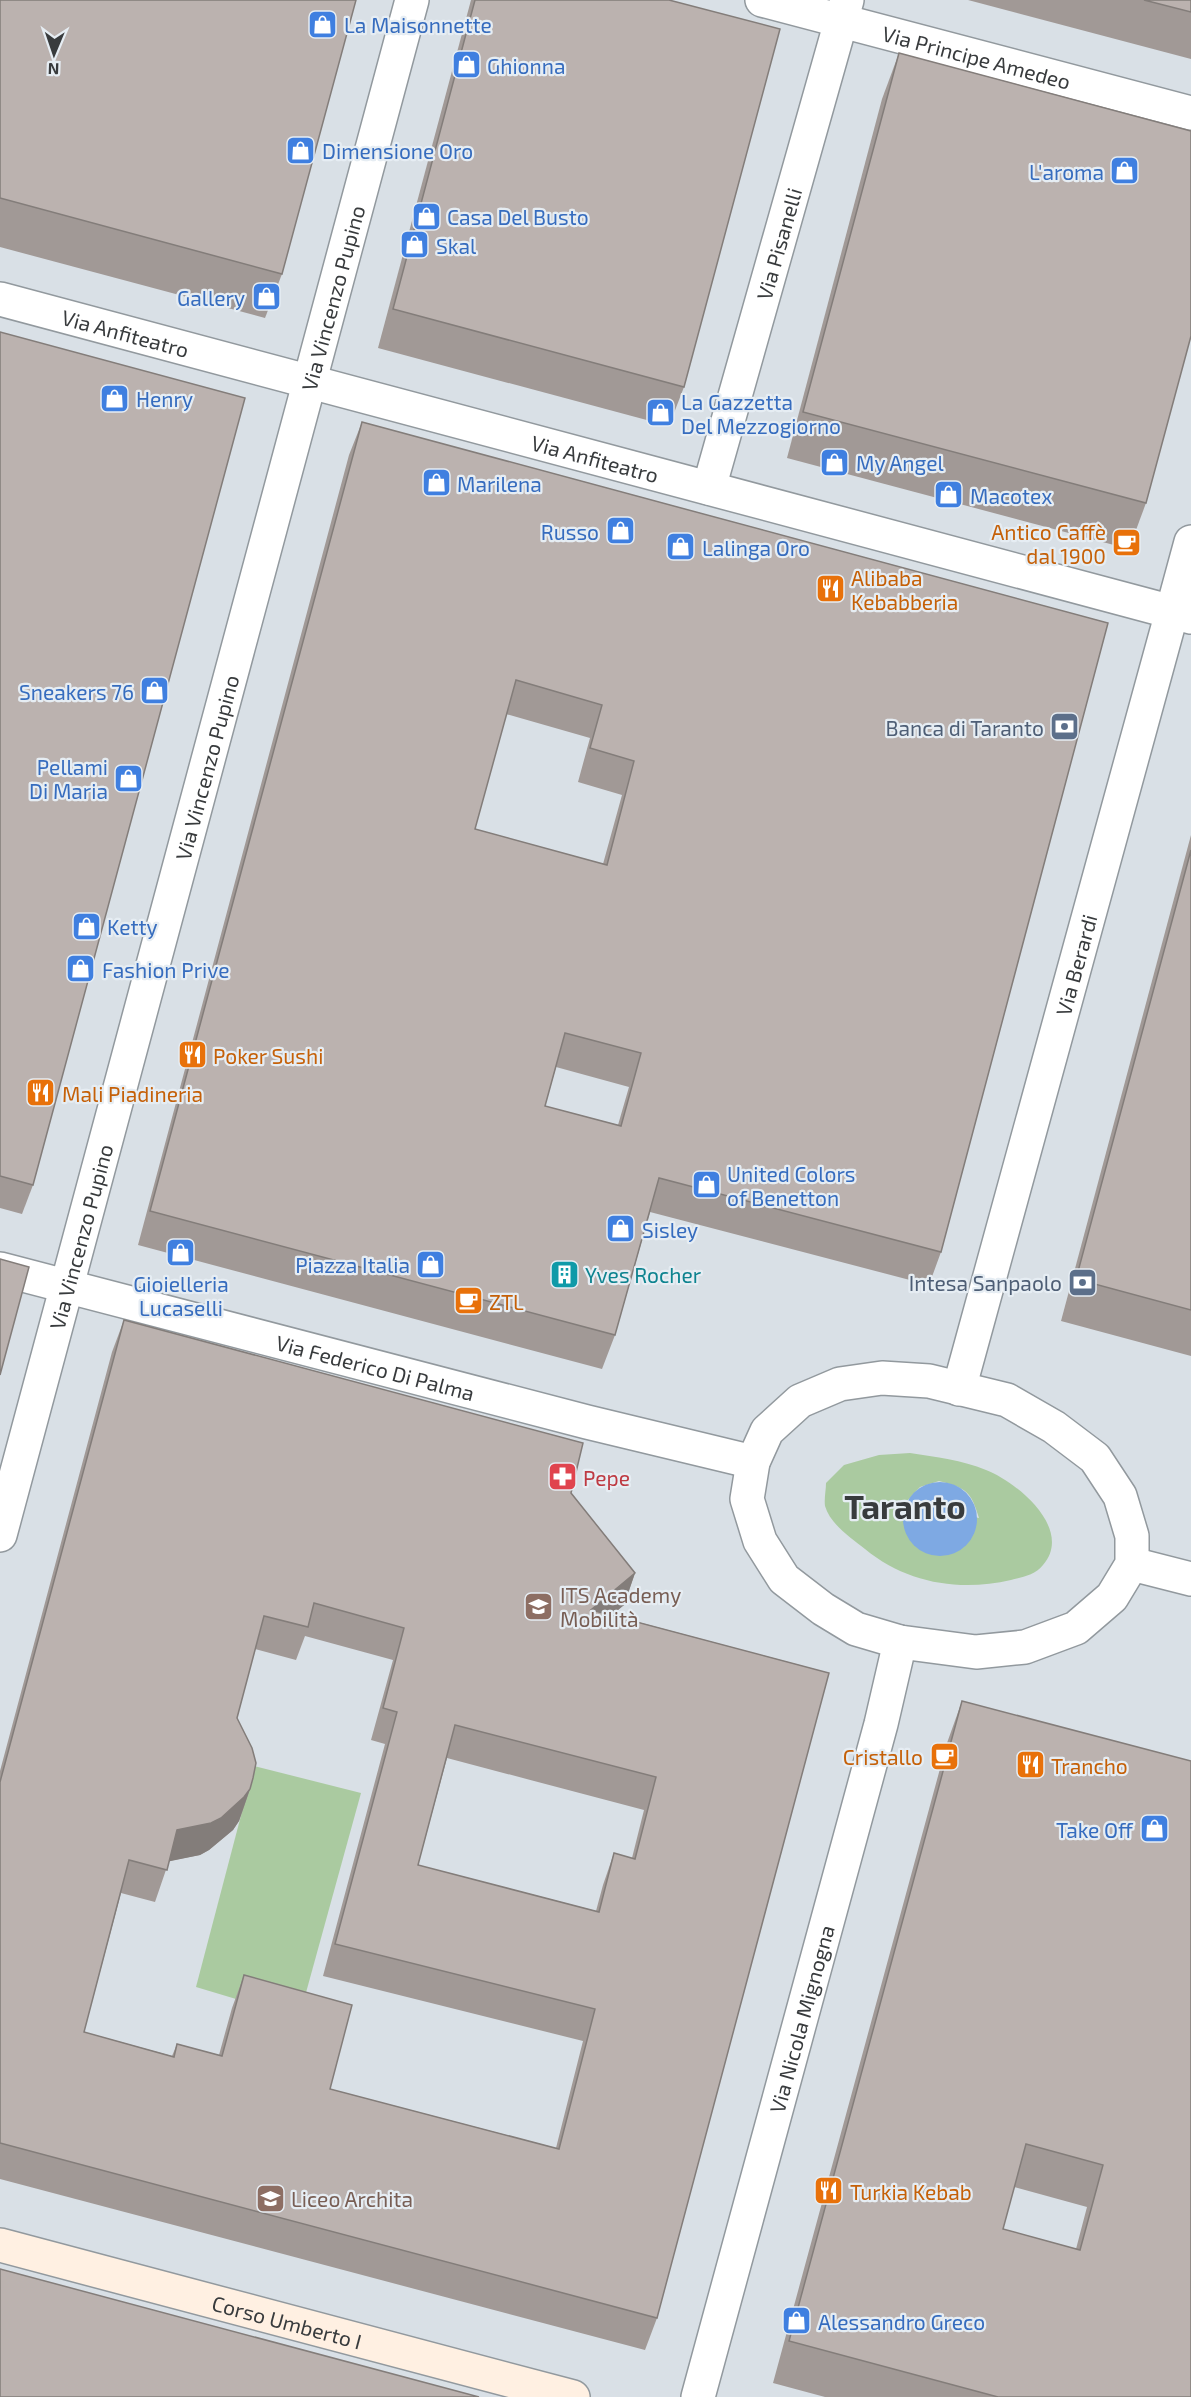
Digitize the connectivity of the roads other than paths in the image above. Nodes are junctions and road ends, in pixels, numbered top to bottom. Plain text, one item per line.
1 (412, 0) edge
2 (762, 0) edge
3 (844, 10) edge
4 (1191, 113) edge
5 (0, 299) edge
6 (309, 382) junction
7 (709, 488) junction
8 (1191, 542) edge
9 (1181, 614) edge
10 (0, 1269) edge
11 (66, 1287) junction
12 (959, 1389) junction
13 (753, 1462) junction
14 (0, 1535) edge
15 (1132, 1564) junction
16 (1191, 1579) edge
17 (900, 1642) junction
18 (0, 2245) edge
19 (573, 2397) edge
20 (698, 2397) edge

1 - 6 street, Via Vincenzo Pupino
2 - 3 street, Via Principe Amedeo
3 - 4 street, Via Principe Amedeo
3 - 7 street, Via Pisanelli
5 - 6 street, Via Anfiteatro
6 - 7 street, Via Anfiteatro
6 - 11 street, Via Vincenzo Pupino
7 - 9 street, Via Anfiteatro
8 - 9 street, Via Berardi
9 - 12 street, Via Berardi
10 - 11 street, Via Federico Di Palma
11 - 13 street, Via Federico Di Palma
11 - 14 street, Via Vincenzo Pupino
12 - 13 street
12 - 15 street
13 - 17 street
15 - 16 street
15 - 17 street
17 - 20 street, Via Nicola Mignogna
18 - 19 main road, Corso Umberto I

